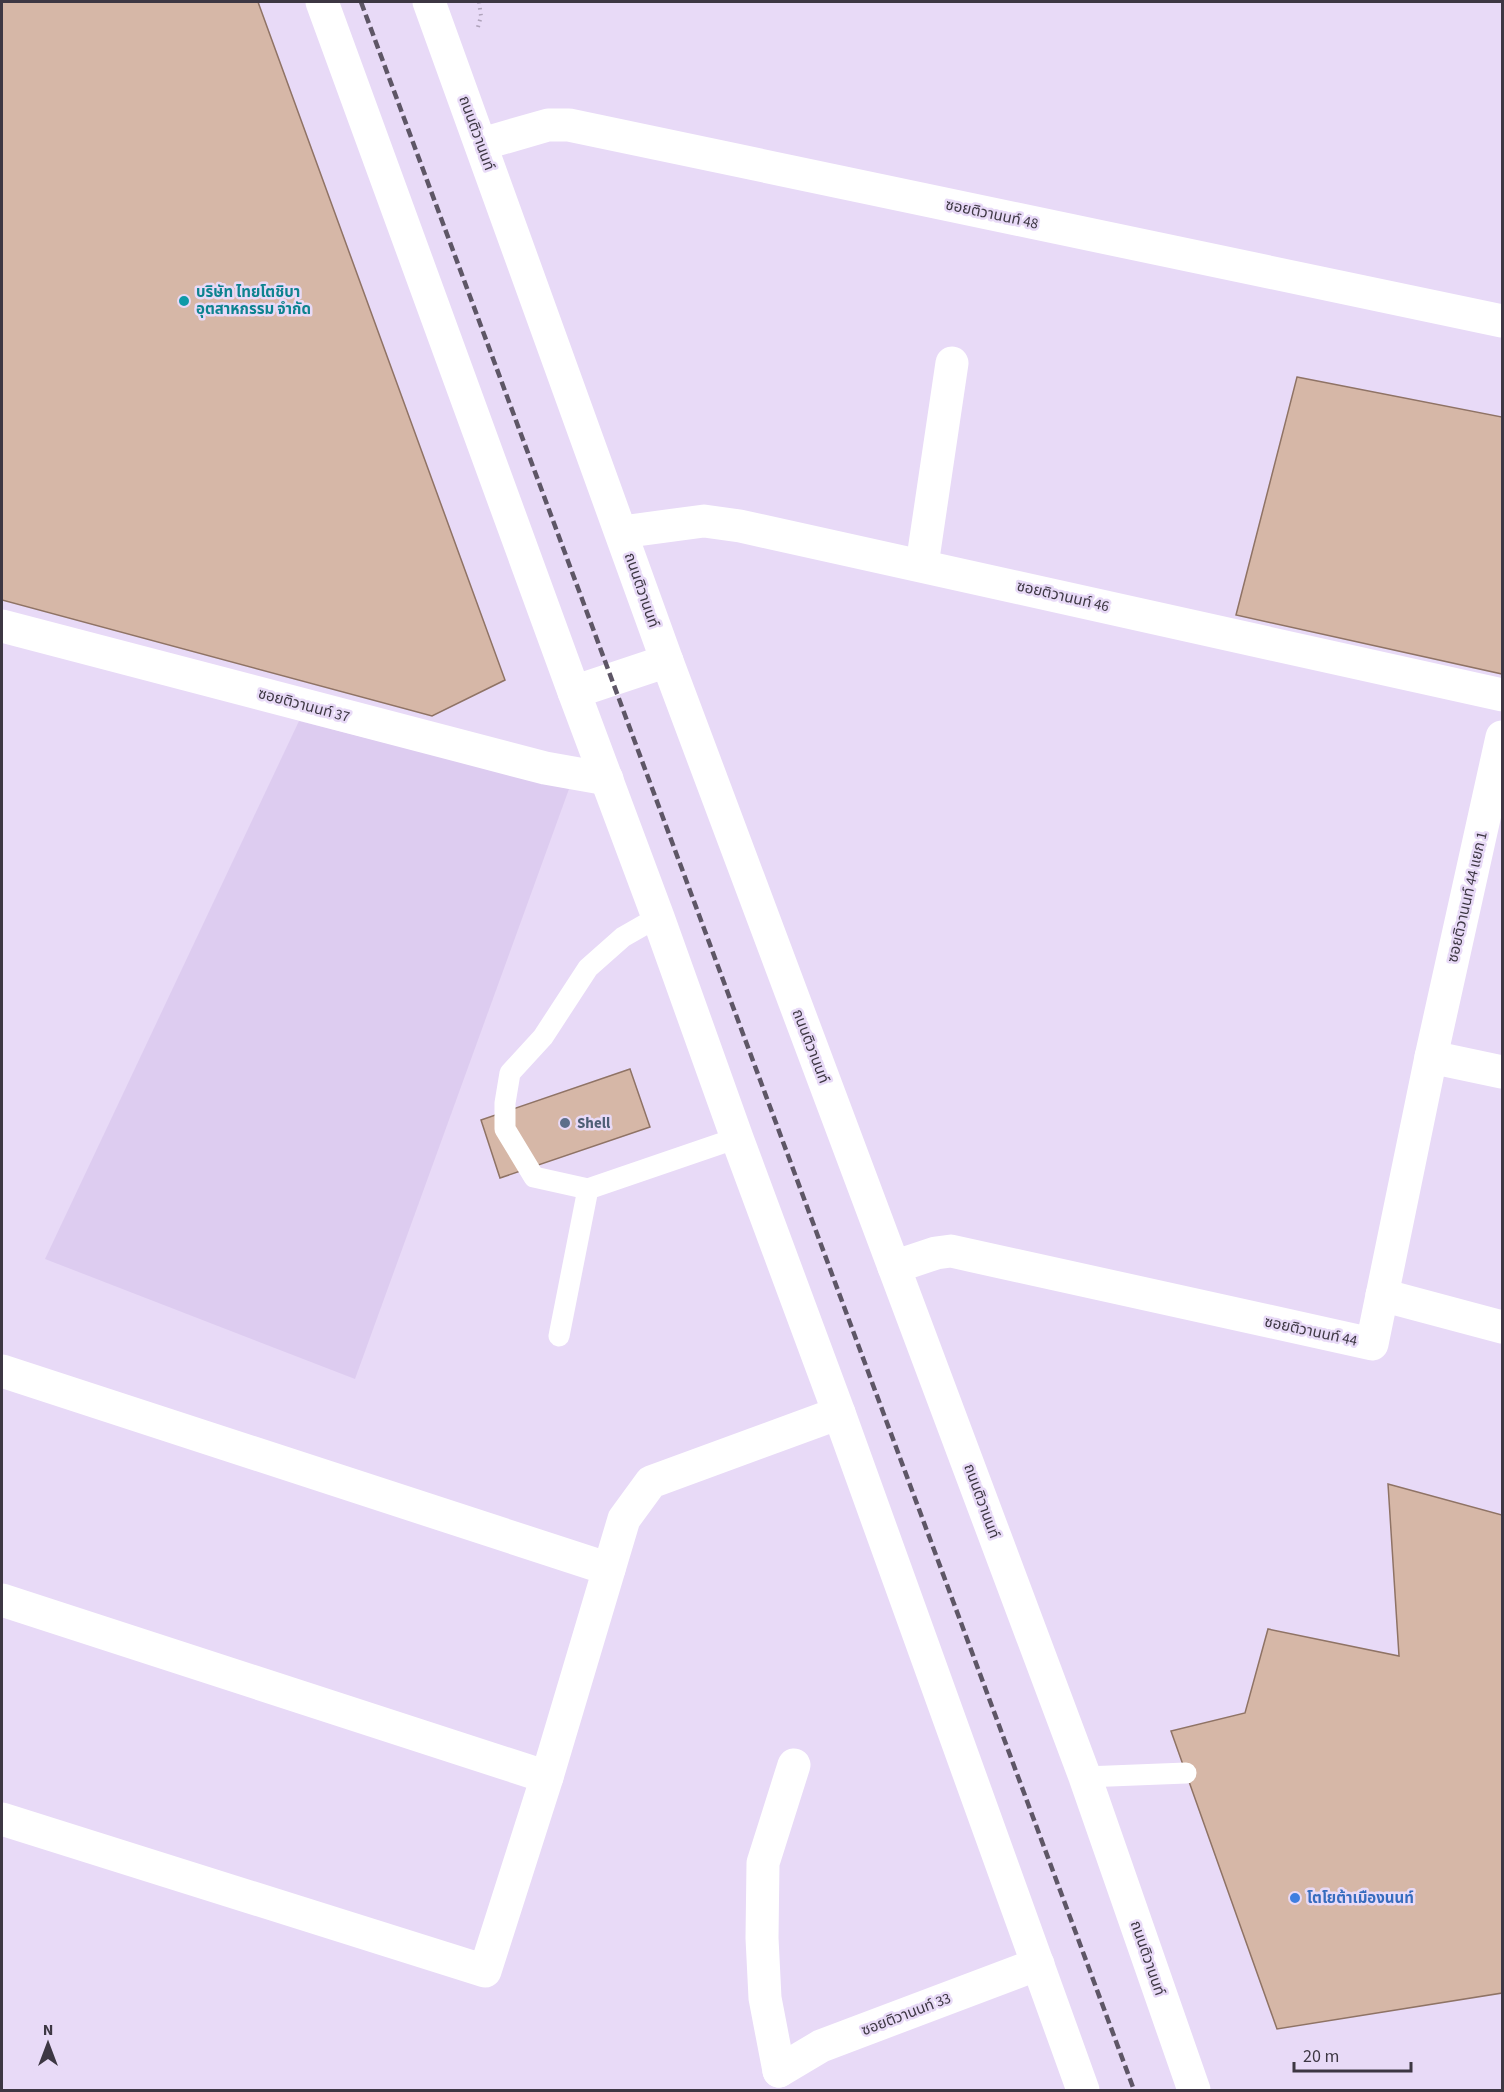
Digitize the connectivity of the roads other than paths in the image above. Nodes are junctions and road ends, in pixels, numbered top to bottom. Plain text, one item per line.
1 (322, 2) edge
2 (429, 2) edge
3 (482, 144) junction
4 (1503, 321) edge
5 (952, 363) dead end
6 (622, 532) junction
7 (922, 565) junction
8 (2, 626) edge
9 (667, 661) junction
10 (574, 693) junction
11 (1503, 695) edge
12 (1503, 737) edge
13 (607, 779) junction
14 (658, 917) junction
15 (1431, 1056) junction
16 (1503, 1072) edge
17 (737, 1138) junction
18 (588, 1189) junction
19 (894, 1267) junction
20 (1382, 1295) junction
21 (1503, 1327) edge
22 (559, 1336) dead end
23 (2, 1371) edge
24 (839, 1413) junction
25 (609, 1569) junction
26 (2, 1600) edge
27 (794, 1765) dead end
28 (1185, 1773) dead end
29 (547, 1777) junction
30 (1085, 1778) junction
31 (2, 1819) edge
32 (1038, 1964) junction
33 (774, 2081) edge
34 (1083, 2091) edge
35 (1194, 2091) edge

1 - 10 street
2 - 3 street, ถนนติวานนท์
3 - 4 street, ซอยติวานนท์ 48
3 - 6 street, ถนนติวานนท์
5 - 7 street
6 - 7 street, ซอยติวานนท์ 46
6 - 9 street, ถนนติวานนท์
7 - 11 street, ซอยติวานนท์ 46
8 - 13 street, ซอยติวานนท์ 37
9 - 10 street
9 - 19 street, ถนนติวานนท์
10 - 13 street
12 - 15 street, ซอยติวานนท์ 44 แยก 1
13 - 14 street
14 - 17 street
14 - 18 lane
15 - 16 street
15 - 20 street, ซอยติวานนท์ 44
17 - 18 lane
17 - 24 street
18 - 22 lane
19 - 20 street, ซอยติวานนท์ 44
19 - 30 street, ถนนติวานนท์
20 - 21 street
23 - 25 street
24 - 25 street
24 - 32 street
25 - 29 street
26 - 29 street
27 - 33 street
28 - 30 lane
29 - 31 street
30 - 35 street, ถนนติวานนท์
32 - 33 street, ซอยติวานนท์ 33
32 - 34 street

